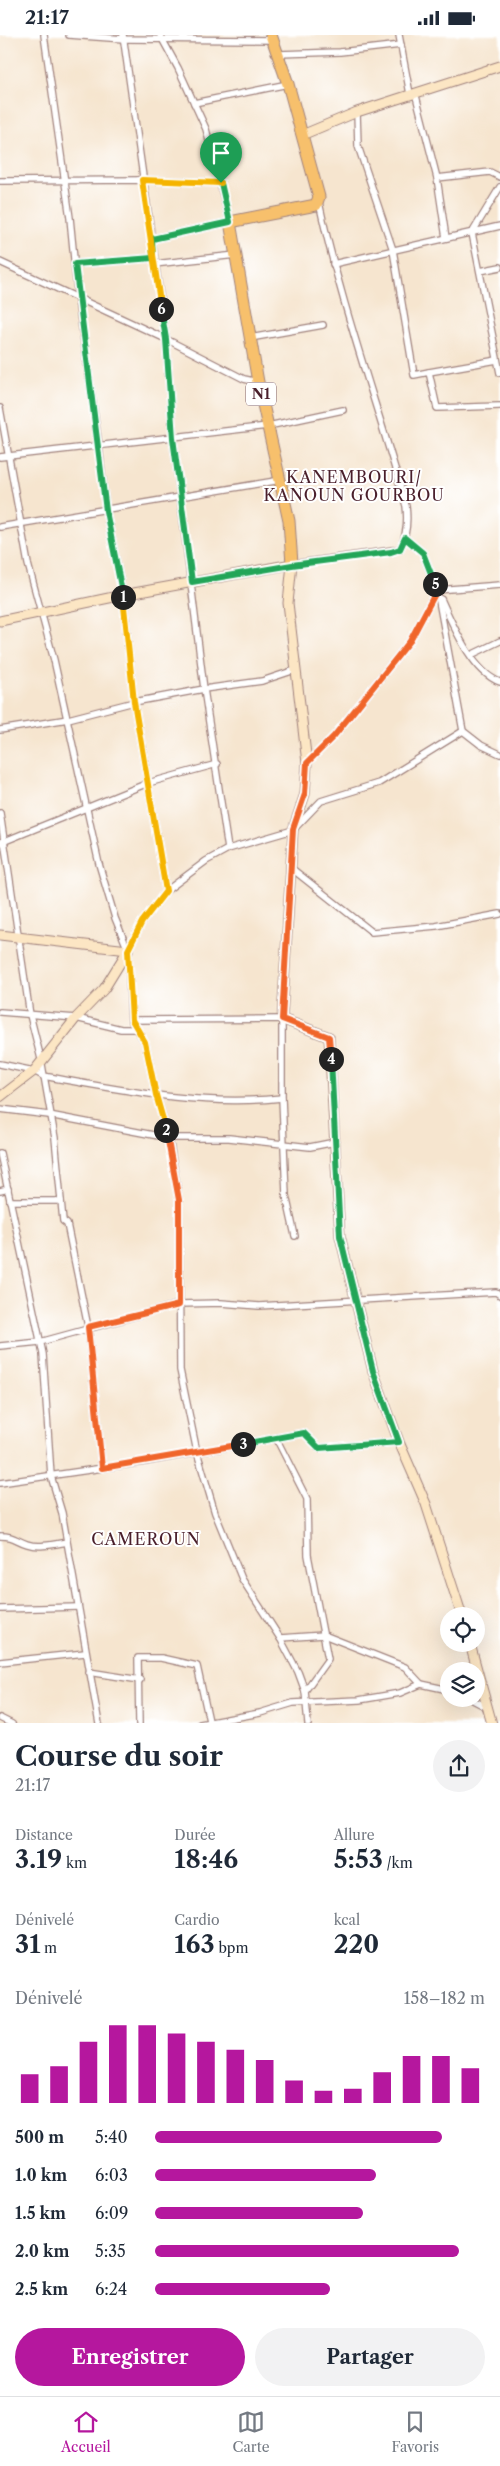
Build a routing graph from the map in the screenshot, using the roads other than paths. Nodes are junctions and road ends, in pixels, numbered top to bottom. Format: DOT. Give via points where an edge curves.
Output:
graph roads {
  1 [pos="44,35"];
  2 [pos="69,35"];
  3 [pos="399,35"];
  4 [pos="124,37"];
  5 [pos="160,37"];
  6 [pos="272,37"];
  7 [pos="401,45"];
  8 [pos="278,54"];
  9 [pos="500,66"];
  10 [pos="288,84"];
  11 [pos="413,93"];
  12 [pos="194,103"];
  13 [pos="357,112"];
  14 [pos="302,135"];
  15 [pos="500,177"];
  16 [pos="437,179"];
  17 [pos="142,180"];
  18 [pos="0,181"];
  19 [pos="64,181"];
  20 [pos="221,183"];
  21 [pos="500,187"];
  22 [pos="319,201"];
  23 [pos="230,222"];
  24 [pos="500,226"];
  25 [pos="472,233"];
  26 [pos="446,238"];
  27 [pos="152,239"];
  28 [pos="393,250"];
  29 [pos="236,255"];
  30 [pos="153,261"];
  31 [pos="0,262"];
  32 [pos="75,264"];
  33 [pos="333,264"];
  34 [pos="500,267"];
  35 [pos="480,271"];
  36 [pos="78,300"];
  37 [pos="323,325"];
  38 [pos="166,339"];
  39 [pos="250,339"];
  40 [pos="497,360"];
  41 [pos="430,372"];
  42 [pos="500,373"];
  43 [pos="258,382"];
  44 [pos="500,406"];
  45 [pos="0,408"];
  46 [pos="343,410"];
  47 [pos="268,426"];
  48 [pos="173,438"];
  49 [pos="99,446"];
  50 [pos="8,455"];
  51 [pos="0,457"];
  52 [pos="281,480"];
  53 [pos="180,498"];
  54 [pos="106,511"];
  55 [pos="21,524"];
  56 [pos="0,527"];
  57 [pos="405,538"];
  58 [pos="292,565"];
  59 [pos="192,582"];
  60 [pos="500,585"];
  61 [pos="437,590"];
  62 [pos="122,595"];
  63 [pos="40,611"];
  64 [pos="0,621"];
  65 [pos="500,641"];
  66 [pos="471,655"];
  67 [pos="295,671"];
  68 [pos="500,682"];
  69 [pos="204,689"];
  70 [pos="134,702"];
  71 [pos="68,719"];
  72 [pos="0,730"];
  73 [pos="463,731"];
  74 [pos="500,754"];
  75 [pos="307,763"];
  76 [pos="217,764"];
  77 [pos="148,783"];
  78 [pos="87,806"];
  79 [pos="0,813"];
  80 [pos="293,829"];
  81 [pos="2,842"];
  82 [pos="228,849"];
  83 [pos="291,867"];
  84 [pos="166,891"];
  85 [pos="500,914"];
  86 [pos="0,935"];
  87 [pos="19,937"];
  88 [pos="128,950"];
  89 [pos="0,1011"];
  90 [pos="30,1015"];
  91 [pos="76,1018"];
  92 [pos="282,1019"];
  93 [pos="132,1020"];
  94 [pos="136,1029"];
  95 [pos="41,1059"];
  96 [pos="0,1064"];
  97 [pos="34,1071"];
  98 [pos="43,1076"];
  99 [pos="156,1095"];
  100 [pos="0,1097"];
  101 [pos="282,1098"];
  102 [pos="0,1109"];
  103 [pos="49,1115"];
  104 [pos="169,1138"];
  105 [pos="335,1142"];
  106 [pos="285,1144"];
  107 [pos="0,1153"];
  108 [pos="8,1189"];
  109 [pos="0,1191"];
  110 [pos="10,1201"];
  111 [pos="61,1201"];
  112 [pos="296,1236"];
  113 [pos="500,1295"];
  114 [pos="357,1300"];
  115 [pos="179,1305"];
  116 [pos="88,1327"];
  117 [pos="40,1342"];
  118 [pos="0,1346"];
  119 [pos="276,1438"];
  120 [pos="399,1442"];
  121 [pos="197,1452"];
  122 [pos="102,1468"];
  123 [pos="51,1476"];
  124 [pos="0,1483"];
  125 [pos="0,1536"];
  126 [pos="67,1542"];
  127 [pos="78,1607"];
  128 [pos="459,1607"];
  129 [pos="0,1609"];
  130 [pos="324,1635"];
  131 [pos="280,1638"];
  132 [pos="472,1652"];
  133 [pos="86,1653"];
  134 [pos="0,1662"];
  135 [pos="89,1672"];
  136 [pos="140,1680"];
  137 [pos="420,1684"];
  138 [pos="440,1688"];
  139 [pos="306,1691"];
  140 [pos="306,1702"];
  141 [pos="485,1706"];
  142 [pos="488,1708"];
  143 [pos="0,1718"];
  144 [pos="209,1721"];
  145 [pos="12,1723"];
  146 [pos="99,1723"];
  147 [pos="139,1723"];
  148 [pos="200,1723"];
  149 [pos="308,1723"];
  150 [pos="492,1723"];
  1 -- 19 [label="street"];
  2 -- 4 [label="street"];
  3 -- 7 [label="street"];
  4 -- 5 [label="street"];
  4 -- 17 [label="street"];
  5 -- 6 [label="street"];
  5 -- 12 [label="street"];
  6 -- 8 [label="highway"];
  7 -- 8 [label="street" via="340,53"];
  7 -- 11 [label="street"];
  8 -- 10 [label="highway"];
  9 -- 11 [label="main road"];
  10 -- 12 [label="street"];
  10 -- 14 [label="highway"];
  11 -- 13 [label="main road"];
  11 -- 16 [label="street"];
  12 -- 20 [label="street" via="206,129"];
  13 -- 14 [label="main road"];
  13 -- 28 [label="street" via="358,147"];
  14 -- 22 [label="highway"];
  15 -- 16 [label="street" via="490,172"];
  16 -- 26 [label="street"];
  17 -- 19 [label="street"];
  17 -- 20 [label="street"];
  17 -- 27 [label="street"];
  18 -- 19 [label="street"];
  19 -- 32 [label="street"];
  20 -- 23 [label="street"];
  21 -- 25 [label="street"];
  22 -- 23 [label="highway" via="316,205"];
  22 -- 33 [label="street"];
  23 -- 27 [label="street"];
  23 -- 29 [label="highway, N1"];
  24 -- 25 [label="street"];
  25 -- 26 [label="street"];
  25 -- 35 [label="street"];
  26 -- 28 [label="street"];
  27 -- 30 [label="street"];
  28 -- 33 [label="street"];
  28 -- 41 [label="street" via="414,375"];
  29 -- 30 [label="street"];
  29 -- 39 [label="highway, N1"];
  30 -- 32 [label="street"];
  30 -- 38 [label="street"];
  31 -- 36 [label="street"];
  32 -- 36 [label="street"];
  33 -- 57 [label="street" via="406,506"];
  34 -- 35 [label="street"];
  35 -- 40 [label="street"];
  36 -- 38 [label="street"];
  36 -- 49 [label="street"];
  37 -- 39 [label="street"];
  38 -- 43 [label="street" via="244,379"];
  38 -- 48 [label="street"];
  39 -- 43 [label="highway, N1"];
  40 -- 41 [label="street"];
  40 -- 42 [label="street"];
  41 -- 44 [label="street" via="437,408"];
  43 -- 47 [label="highway, N1"];
  45 -- 50 [label="street"];
  46 -- 47 [label="street"];
  47 -- 48 [label="street"];
  47 -- 52 [label="highway, N1"];
  48 -- 49 [label="street"];
  48 -- 53 [label="street"];
  49 -- 50 [label="street"];
  49 -- 54 [label="street"];
  50 -- 51 [label="street"];
  50 -- 55 [label="street"];
  52 -- 53 [label="street"];
  52 -- 58 [label="highway, N1"];
  53 -- 54 [label="street"];
  53 -- 59 [label="street"];
  54 -- 55 [label="street"];
  54 -- 62 [label="street"];
  55 -- 56 [label="street"];
  55 -- 63 [label="street"];
  57 -- 58 [label="street" via="400,549 391,552"];
  57 -- 61 [label="street" via="423,553"];
  58 -- 59 [label="main road"];
  58 -- 67 [label="main road, N1" via="288,603"];
  59 -- 62 [label="main road"];
  59 -- 69 [label="street"];
  60 -- 61 [label="street"];
  61 -- 66 [label="street"];
  61 -- 73 [label="street"];
  61 -- 75 [label="street" via="410,641 334,736"];
  62 -- 63 [label="main road"];
  62 -- 70 [label="street"];
  63 -- 64 [label="main road"];
  63 -- 71 [label="street"];
  65 -- 66 [label="street"];
  66 -- 68 [label="street" via="479,668"];
  67 -- 69 [label="street" via="262,681"];
  67 -- 75 [label="main road, N1"];
  69 -- 70 [label="street"];
  69 -- 76 [label="street"];
  70 -- 71 [label="street"];
  70 -- 77 [label="street"];
  71 -- 72 [label="street"];
  71 -- 78 [label="street"];
  73 -- 74 [label="street"];
  73 -- 80 [label="street" via="379,783 321,801"];
  75 -- 80 [label="main road, N1" via="305,794"];
  76 -- 77 [label="street"];
  76 -- 82 [label="street"];
  77 -- 78 [label="street"];
  77 -- 84 [label="street"];
  78 -- 81 [label="street"];
  78 -- 88 [label="street" via="107,893"];
  79 -- 81 [label="street"];
  80 -- 82 [label="street"];
  80 -- 83 [label="main road, N1"];
  81 -- 87 [label="street"];
  82 -- 84 [label="street"];
  83 -- 85 [label="street" via="372,932 436,926"];
  83 -- 92 [label="main road, N1"];
  84 -- 88 [label="street" via="142,922"];
  86 -- 87 [label="main road"];
  87 -- 88 [label="main road"];
  87 -- 90 [label="street"];
  88 -- 91 [label="main road" via="104,989"];
  88 -- 93 [label="street"];
  89 -- 90 [label="street"];
  90 -- 91 [label="street"];
  90 -- 95 [label="street"];
  91 -- 94 [label="street" via="121,1029"];
  91 -- 95 [label="main road"];
  92 -- 93 [label="street"];
  92 -- 101 [label="street"];
  92 -- 105 [label="main road" via="329,1037"];
  93 -- 94 [label="street"];
  94 -- 99 [label="street" via="145,1042"];
  95 -- 97 [label="main road"];
  95 -- 98 [label="street"];
  96 -- 97 [label="street"];
  97 -- 98 [label="street"];
  97 -- 100 [label="main road"];
  98 -- 99 [label="street"];
  98 -- 103 [label="street"];
  99 -- 101 [label="street" via="189,1100"];
  99 -- 104 [label="street"];
  101 -- 106 [label="street"];
  102 -- 103 [label="street"];
  103 -- 104 [label="street"];
  103 -- 111 [label="street"];
  104 -- 106 [label="street" via="229,1138"];
  104 -- 115 [label="street" via="179,1200"];
  105 -- 106 [label="street" via="310,1147"];
  105 -- 114 [label="main road" via="340,1236"];
  106 -- 112 [label="street" via="286,1195"];
  107 -- 108 [label="street"];
  108 -- 109 [label="street"];
  108 -- 110 [label="street"];
  110 -- 111 [label="street"];
  110 -- 117 [label="street"];
  111 -- 116 [label="street"];
  113 -- 114 [label="street" via="496,1292"];
  114 -- 115 [label="street" via="259,1307 221,1303"];
  114 -- 120 [label="main road" via="373,1371"];
  115 -- 116 [label="street"];
  115 -- 121 [label="street" via="180,1370"];
  116 -- 117 [label="street"];
  116 -- 122 [label="street"];
  117 -- 118 [label="street"];
  117 -- 123 [label="street"];
  119 -- 120 [label="street" via="304,1433 319,1448"];
  119 -- 121 [label="street"];
  119 -- 130 [label="street" via="306,1499 308,1555"];
  120 -- 128 [label="main road" via="426,1504"];
  121 -- 122 [label="street"];
  121 -- 131 [label="street" via="215,1513 242,1579"];
  122 -- 123 [label="street"];
  123 -- 124 [label="street"];
  123 -- 126 [label="street"];
  125 -- 126 [label="street" via="11,1536 26,1544"];
  126 -- 127 [label="street"];
  127 -- 129 [label="street"];
  127 -- 133 [label="street"];
  130 -- 131 [label="street"];
  130 -- 137 [label="street" via="405,1667"];
  130 -- 139 [label="street" via="328,1659"];
  131 -- 139 [label="street"];
  132 -- 142 [label="main road"];
  133 -- 134 [label="street"];
  133 -- 135 [label="street"];
  135 -- 136 [label="street"];
  135 -- 146 [label="street"];
  136 -- 144 [label="street" via="138,1658 162,1658 197,1666"];
  136 -- 147 [label="street"];
  137 -- 138 [label="street"];
  137 -- 140 [label="street" via="400,1693 359,1700"];
  139 -- 140 [label="street"];
  140 -- 144 [label="street"];
  140 -- 149 [label="street"];
  141 -- 142 [label="street"];
  142 -- 150 [label="main road"];
  143 -- 145 [label="street"];
  144 -- 148 [label="street"];
}
